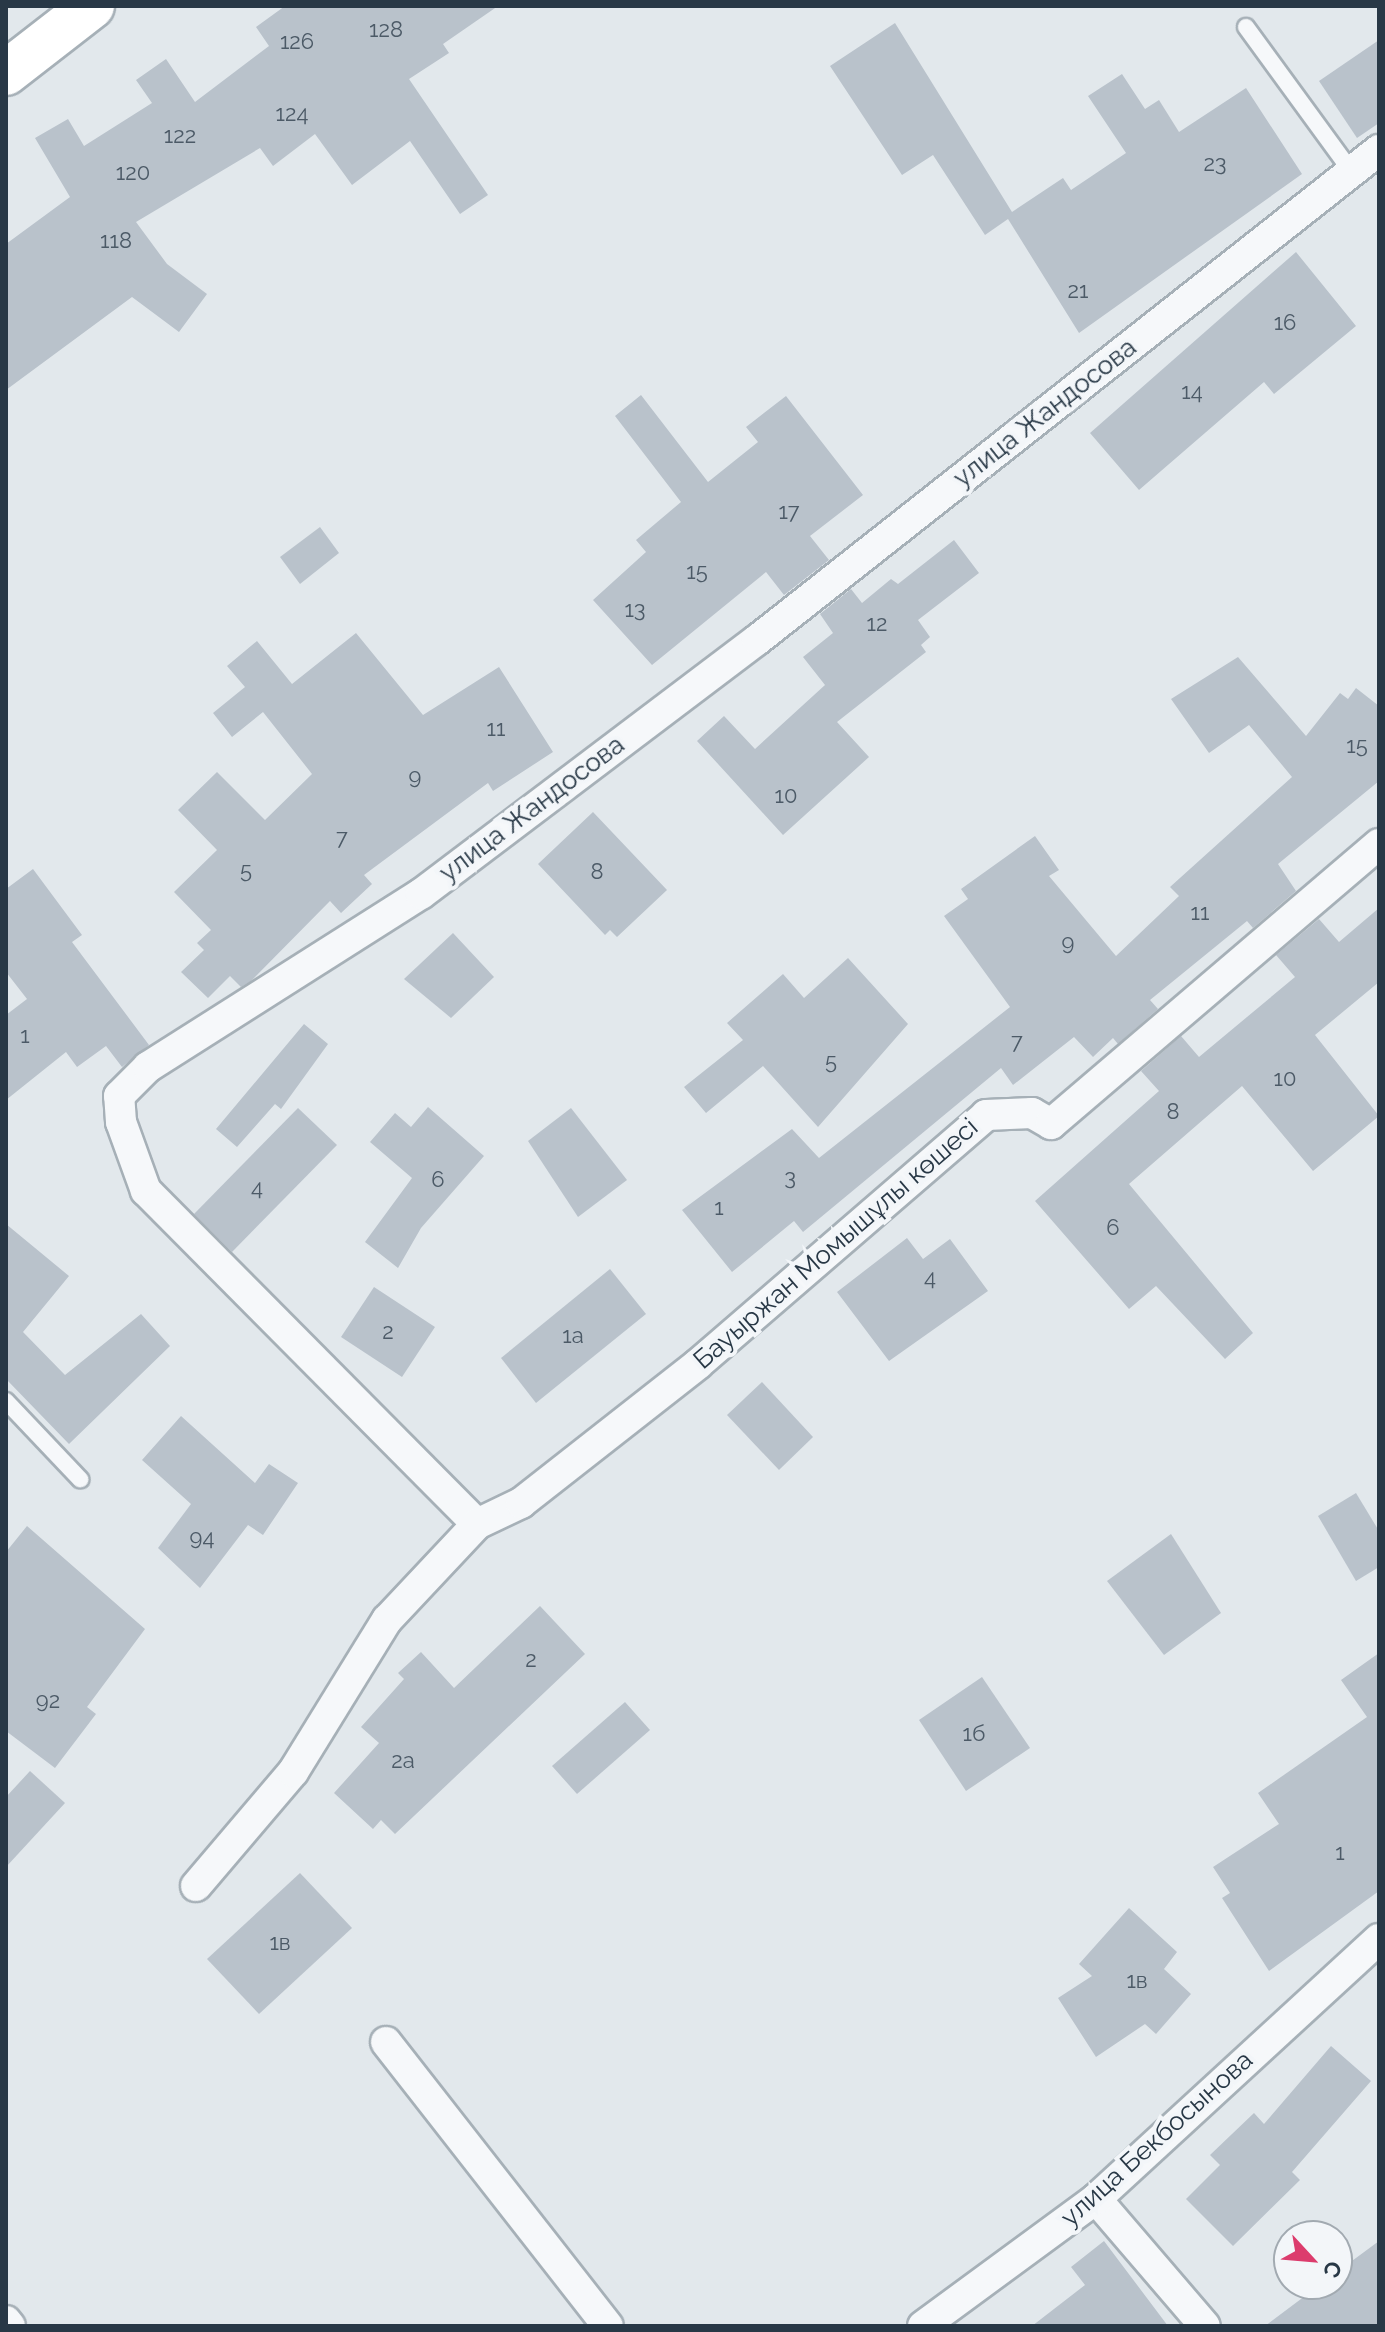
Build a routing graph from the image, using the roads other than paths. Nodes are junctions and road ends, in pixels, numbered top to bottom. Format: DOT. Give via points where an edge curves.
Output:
graph roads {
  1 [pos="92,6"];
  2 [pos="1246,27"];
  3 [pos="6,73"];
  4 [pos="1379,150"];
  5 [pos="1351,171"];
  6 [pos="1379,844"];
  7 [pos="6,1401"];
  8 [pos="80,1479"];
  9 [pos="477,1524"];
  10 [pos="196,1886"];
  11 [pos="1379,1939"];
  12 [pos="386,2042"];
  13 [pos="1096,2199"];
  14 [pos="6,2321"];
  15 [pos="10,2326"];
  16 [pos="608,2326"];
  17 [pos="923,2326"];
  18 [pos="1205,2326"];
  1 -- 3 [label="main road"];
  2 -- 5 [label="lane"];
  4 -- 5 [label="street, улица Жандосова"];
  5 -- 9 [label="street, улица Жандосова" via="757,640 421,894 148,1067 119,1096 121,1122 146,1191"];
  6 -- 9 [label="street, Бауыржан Момышұлы көшесі" via="1051,1124 1032,1113 986,1115 698,1364 521,1503"];
  7 -- 8 [label="lane"];
  9 -- 10 [label="street" via="387,1620 293,1772"];
  11 -- 13 [label="street, улица Бекбосынова"];
  12 -- 16 [label="street"];
  13 -- 17 [label="street, улица Бекбосынова"];
  13 -- 18 [label="street"];
  14 -- 15 [label="street"];
}
